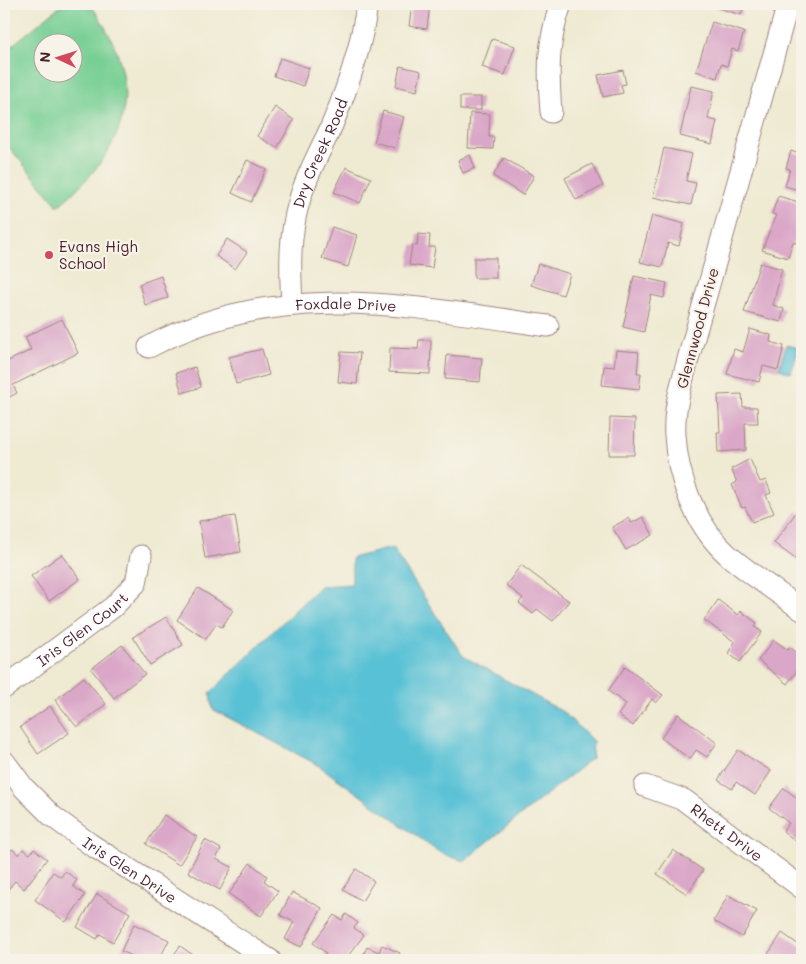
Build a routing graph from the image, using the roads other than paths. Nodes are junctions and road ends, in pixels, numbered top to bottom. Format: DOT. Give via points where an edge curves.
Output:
graph roads {
  1 [pos="367,4"];
  2 [pos="561,4"];
  3 [pos="788,4"];
  4 [pos="550,112"];
  5 [pos="292,304"];
  6 [pos="548,326"];
  7 [pos="149,347"];
  8 [pos="141,556"];
  9 [pos="802,610"];
  10 [pos="4,688"];
  11 [pos="4,761"];
  12 [pos="646,786"];
  13 [pos="802,888"];
  14 [pos="270,960"];
  1 -- 5 [label="street, Dry Creek Road" via="351,70 299,201 292,229"];
  2 -- 4 [label="street" via="550,44"];
  3 -- 9 [label="street, Glennwood Drive" via="679,393 675,434 680,470 692,504 710,534 728,555"];
  5 -- 6 [label="street, Foxdale Drive" via="381,304"];
  5 -- 7 [label="street, Foxdale Drive" via="216,318"];
  8 -- 10 [label="street, Iris Glen Court" via="136,582 113,607"];
  11 -- 14 [label="street, Iris Glen Drive" via="24,788 52,816"];
  12 -- 13 [label="street, Rhett Drive" via="684,800"];
}
